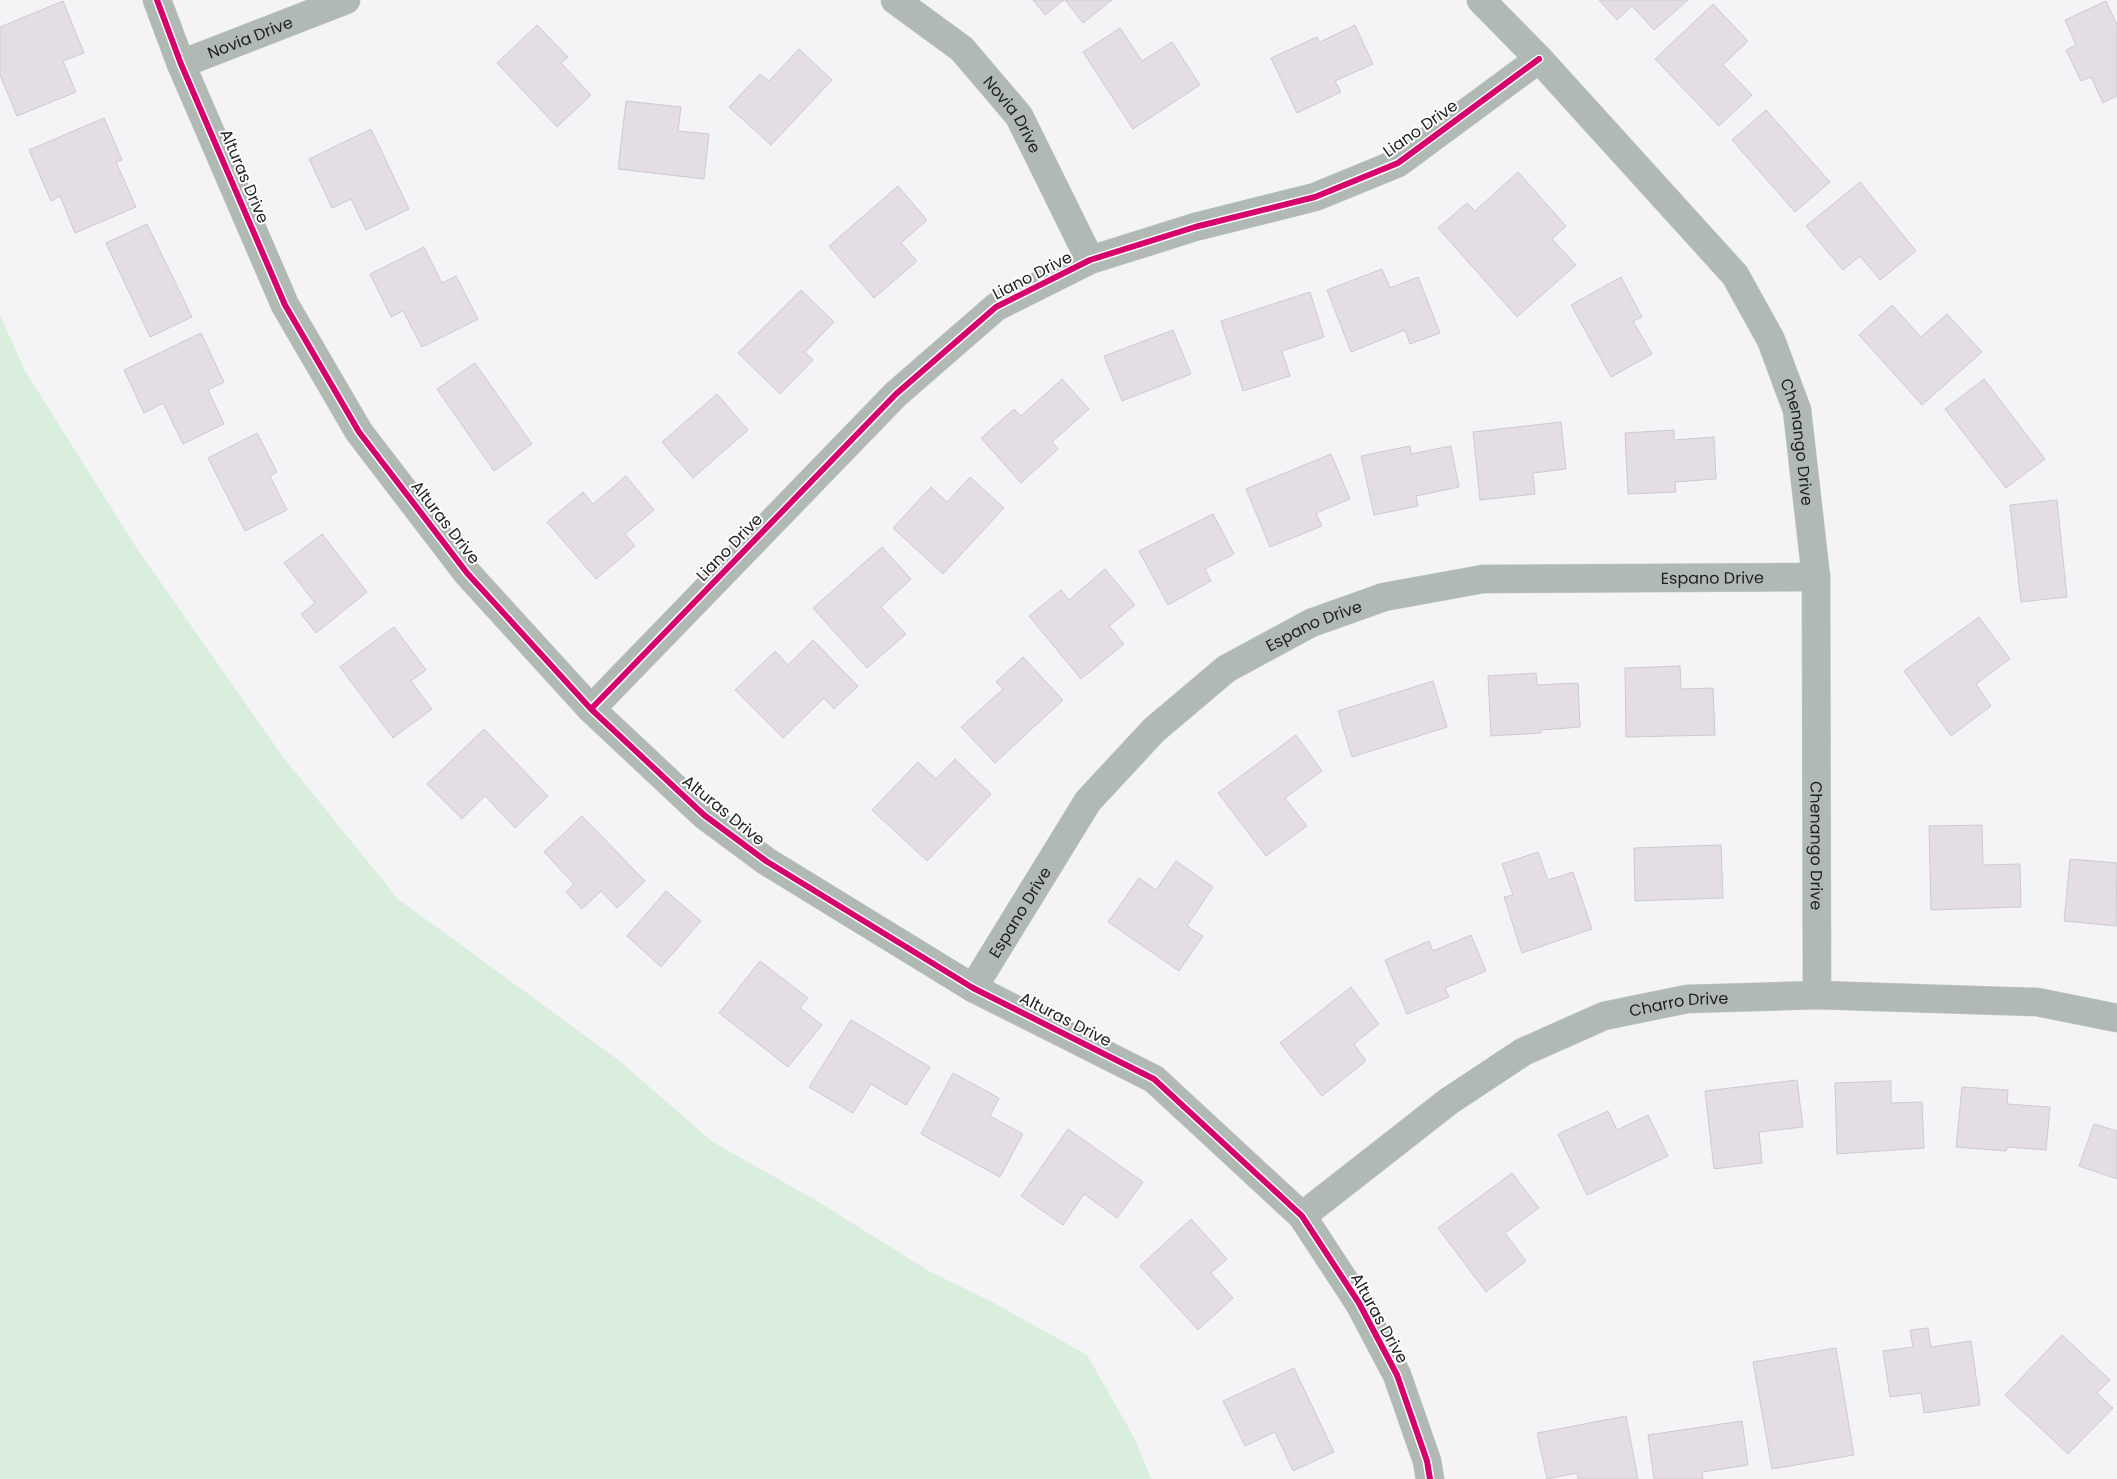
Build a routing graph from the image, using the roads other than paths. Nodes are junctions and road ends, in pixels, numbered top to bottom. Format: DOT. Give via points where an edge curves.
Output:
graph roads {
  1 [pos="157,0"];
  2 [pos="346,0"];
  3 [pos="895,0"];
  4 [pos="1481,0"];
  5 [pos="1539,59"];
  6 [pos="181,64"];
  7 [pos="1090,260"];
  8 [pos="1816,577"];
  9 [pos="591,709"];
  10 [pos="973,988"];
  11 [pos="1817,995"];
  12 [pos="2117,1018"];
  13 [pos="1302,1216"];
  14 [pos="1430,1479"];
  1 -- 6 [label="street, Alturas Drive"];
  2 -- 6 [label="street, Novia Drive"];
  3 -- 7 [label="street, Novia Drive" via="962,49 1019,116"];
  4 -- 5 [label="street, Chenango Drive"];
  5 -- 7 [label="street, Liano Drive" via="1398,163 1315,197 1195,226"];
  5 -- 8 [label="street, Chenango Drive" via="1734,275 1771,340 1797,410"];
  6 -- 9 [label="street, Alturas Drive" via="285,305 359,432 467,573"];
  7 -- 9 [label="street, Liano Drive" via="996,308 896,394"];
  8 -- 10 [label="street, Espano Drive" via="1482,580 1384,597 1311,623 1226,668 1154,730 1088,801"];
  8 -- 11 [label="street, Chenango Drive"];
  9 -- 10 [label="street, Alturas Drive" via="704,816 758,855"];
  10 -- 13 [label="street, Alturas Drive" via="1154,1078"];
  11 -- 12 [label="street, Charro Drive" via="2037,1002"];
  11 -- 13 [label="street, Charro Drive" via="1687,1000 1604,1016 1523,1052 1449,1101"];
  13 -- 14 [label="street, Alturas Drive" via="1359,1303 1397,1375 1427,1461"];
}
